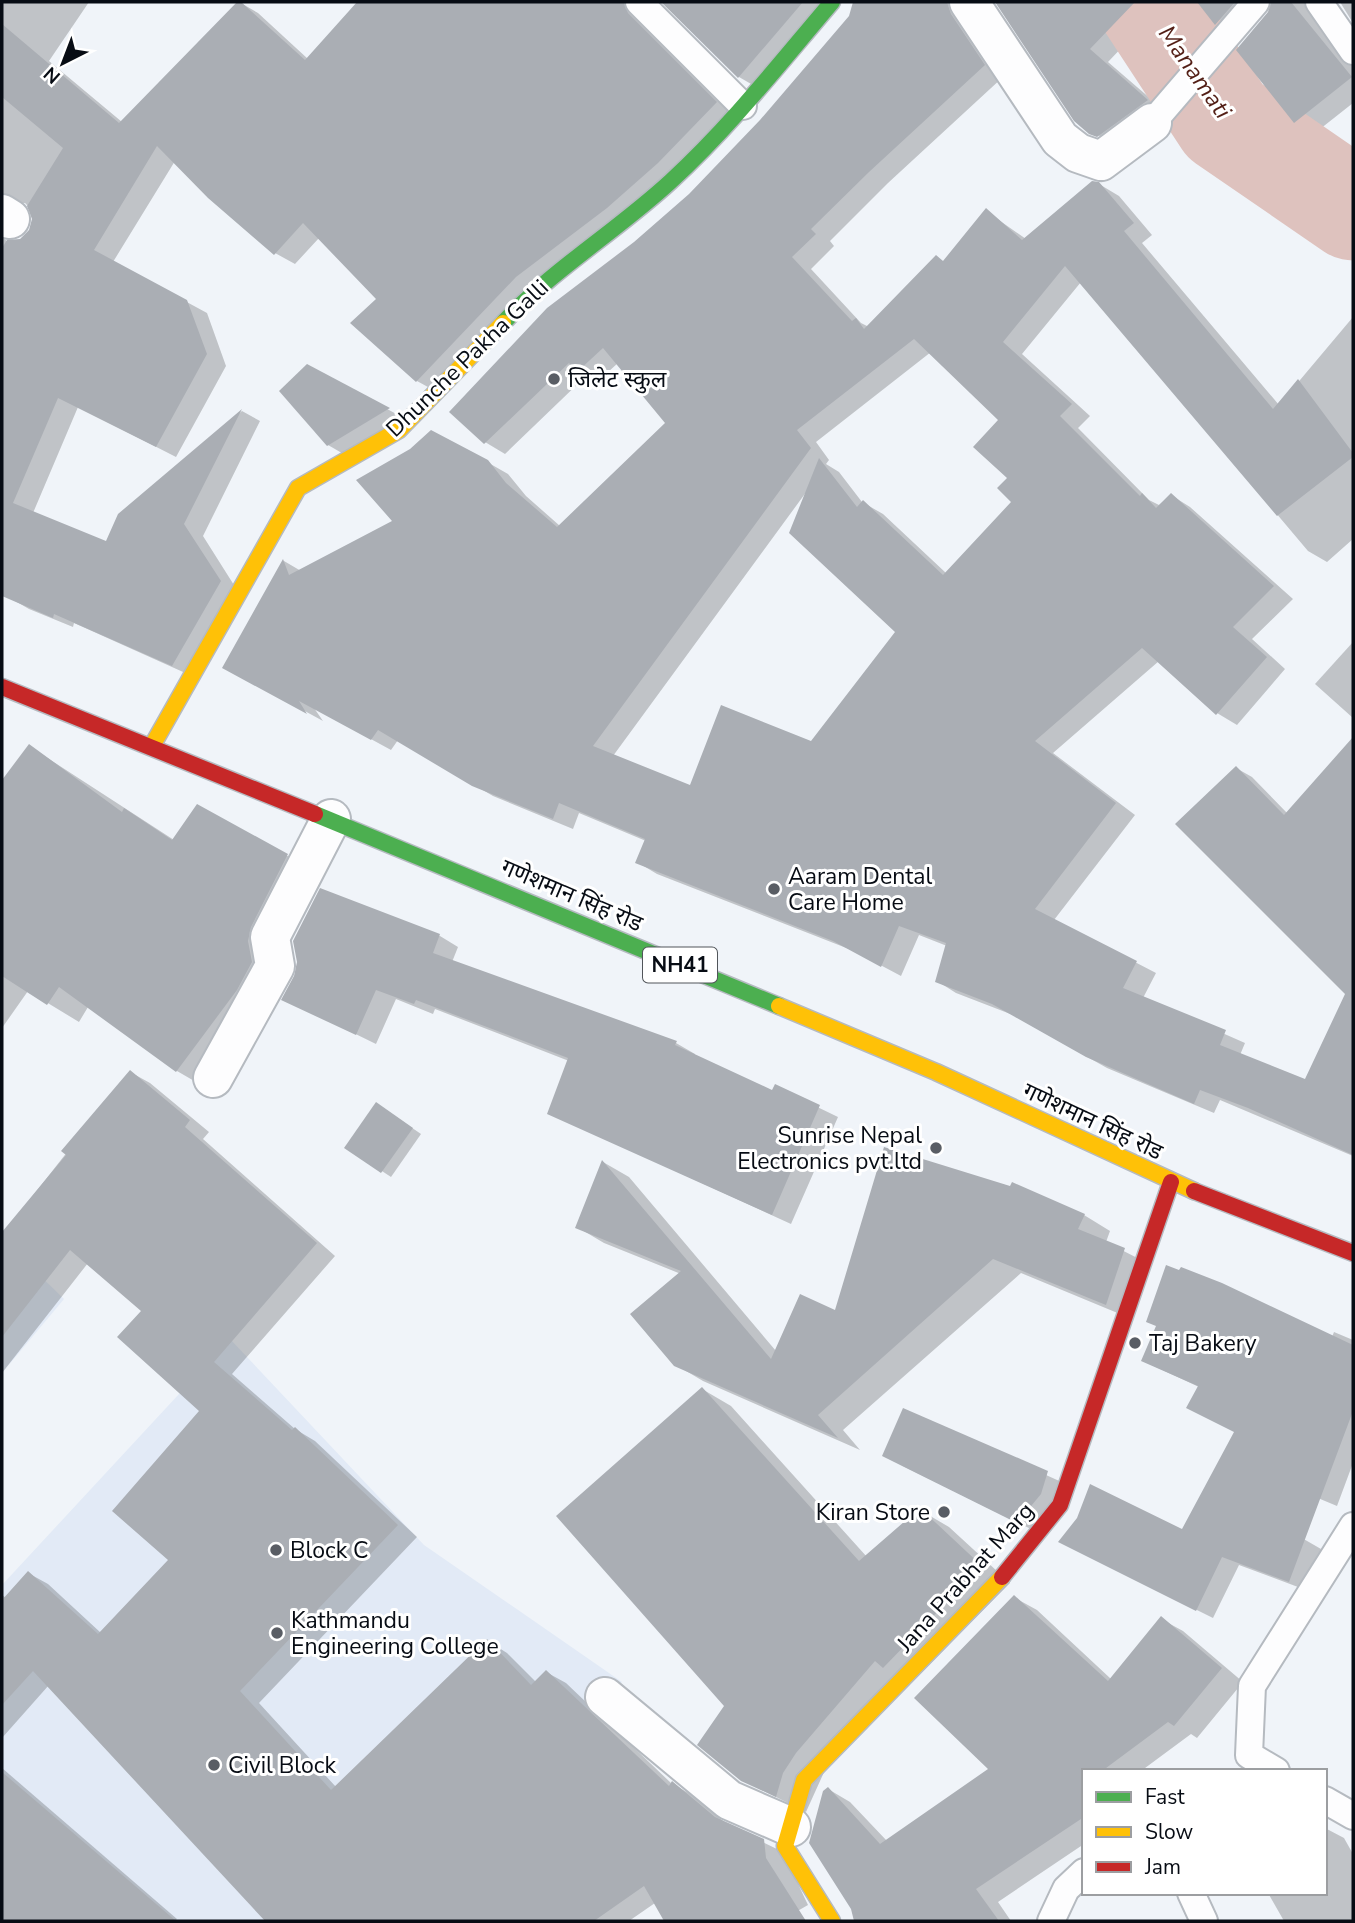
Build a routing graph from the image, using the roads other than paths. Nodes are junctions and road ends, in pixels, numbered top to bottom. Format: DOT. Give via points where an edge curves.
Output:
graph roads {
  1 [pos="639,2"];
  2 [pos="832,2"];
  3 [pos="969,2"];
  4 [pos="1256,2"];
  5 [pos="1320,2"];
  6 [pos="1353,51"];
  7 [pos="743,106"];
  8 [pos="1152,123"];
  9 [pos="2,687"];
  10 [pos="152,746"];
  11 [pos="331,819"];
  12 [pos="213,1078"];
  13 [pos="1171,1182"];
  14 [pos="1353,1252"];
  15 [pos="1353,1526"];
  16 [pos="605,1697"];
  17 [pos="1244,1763"];
  18 [pos="1268,1769"];
  19 [pos="1327,1801"];
  20 [pos="1353,1816"];
  21 [pos="791,1827"];
  22 [pos="1082,1874"];
  23 [pos="1192,1895"];
  24 [pos="832,1921"];
  25 [pos="1051,1921"];
  26 [pos="1204,1921"];
  1 -- 7 [label="lane"];
  2 -- 7 [label="main road, Dhunche Pakha Galli"];
  3 -- 8 [label="street" via="1060,139 1078,153 1101,161"];
  4 -- 8 [label="lane"];
  5 -- 6 [label="lane"];
  7 -- 10 [label="main road, Dhunche Pakha Galli" via="673,180 532,292 399,430 298,488"];
  9 -- 10 [label="main road, गणेशमान सिंह रोड / NH41"];
  10 -- 11 [label="main road, गणेशमान सिंह रोड / NH41"];
  11 -- 12 [label="street" via="270,937 275,966"];
  11 -- 13 [label="main road, गणेशमान सिंह रोड / NH41" via="936,1072"];
  13 -- 14 [label="main road, गणेशमान सिंह रोड / NH41"];
  13 -- 21 [label="main road, Jana Prabhat Marg" via="1059,1504 998,1581 804,1780"];
  15 -- 17 [label="lane" via="1252,1686"];
  16 -- 21 [label="street" via="729,1800"];
  17 -- 18 [label="lane"];
  19 -- 20 [label="lane"];
  21 -- 24 [label="main road, Jana Prabhat Marg" via="785,1846"];
  22 -- 25 [label="lane" via="1066,1889"];
  23 -- 26 [label="lane"];
}
